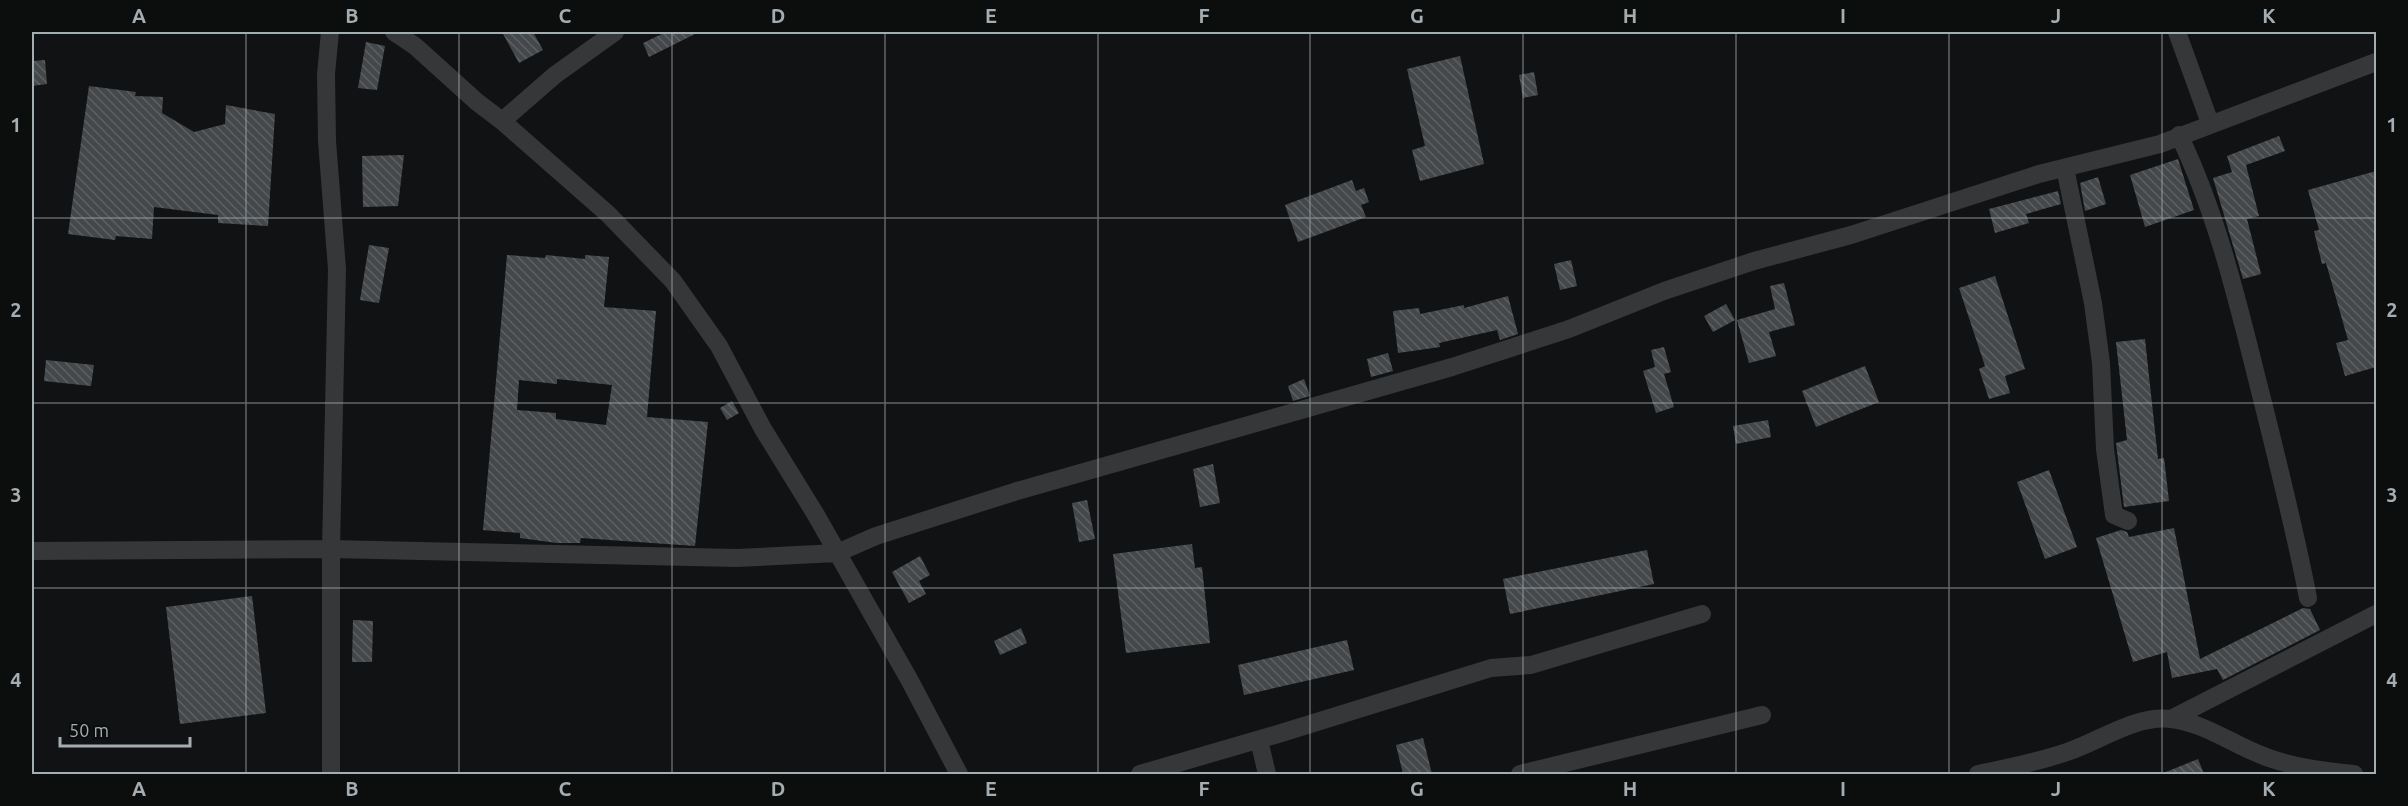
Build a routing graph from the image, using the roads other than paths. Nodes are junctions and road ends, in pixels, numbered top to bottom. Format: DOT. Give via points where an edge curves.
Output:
graph roads {
  1 [pos="330,32"];
  2 [pos="394,32"];
  3 [pos="615,32"];
  4 [pos="2177,32"];
  5 [pos="2376,62"];
  6 [pos="502,121"];
  7 [pos="2210,123"];
  8 [pos="2179,135"];
  9 [pos="2065,168"];
  10 [pos="2128,520"];
  11 [pos="332,549"];
  12 [pos="32,552"];
  13 [pos="837,553"];
  14 [pos="2308,598"];
  15 [pos="1702,614"];
  16 [pos="2376,614"];
  17 [pos="1762,715"];
  18 [pos="2171,719"];
  19 [pos="1259,740"];
  20 [pos="2279,768"];
  21 [pos="331,774"];
  22 [pos="959,774"];
  23 [pos="1140,774"];
  24 [pos="1267,774"];
  25 [pos="1520,774"];
  26 [pos="1978,774"];
  27 [pos="2354,774"];
  1 -- 11 [label="street" via="327,141 337,269"];
  2 -- 6 [label="street"];
  3 -- 6 [label="street" via="555,75"];
  4 -- 7 [label="street"];
  5 -- 7 [label="street"];
  6 -- 13 [label="street" via="608,214 673,281 719,346"];
  7 -- 8 [label="street"];
  8 -- 9 [label="street" via="2160,144"];
  8 -- 14 [label="street" via="2212,214 2240,314"];
  9 -- 10 [label="street" via="2093,303 2114,515"];
  9 -- 13 [label="street" via="1754,261 1452,367 1017,491 876,536"];
  11 -- 12 [label="street"];
  11 -- 13 [label="street" via="737,558"];
  11 -- 21 [label="street"];
  13 -- 22 [label="street"];
  15 -- 19 [label="street" via="1532,665 1491,668"];
  16 -- 18 [label="street"];
  17 -- 25 [label="street"];
  18 -- 20 [label="street" via="2207,730"];
  18 -- 26 [label="street" via="2133,725 2068,752"];
  19 -- 23 [label="street"];
  19 -- 24 [label="street"];
  20 -- 27 [label="street"];
}
